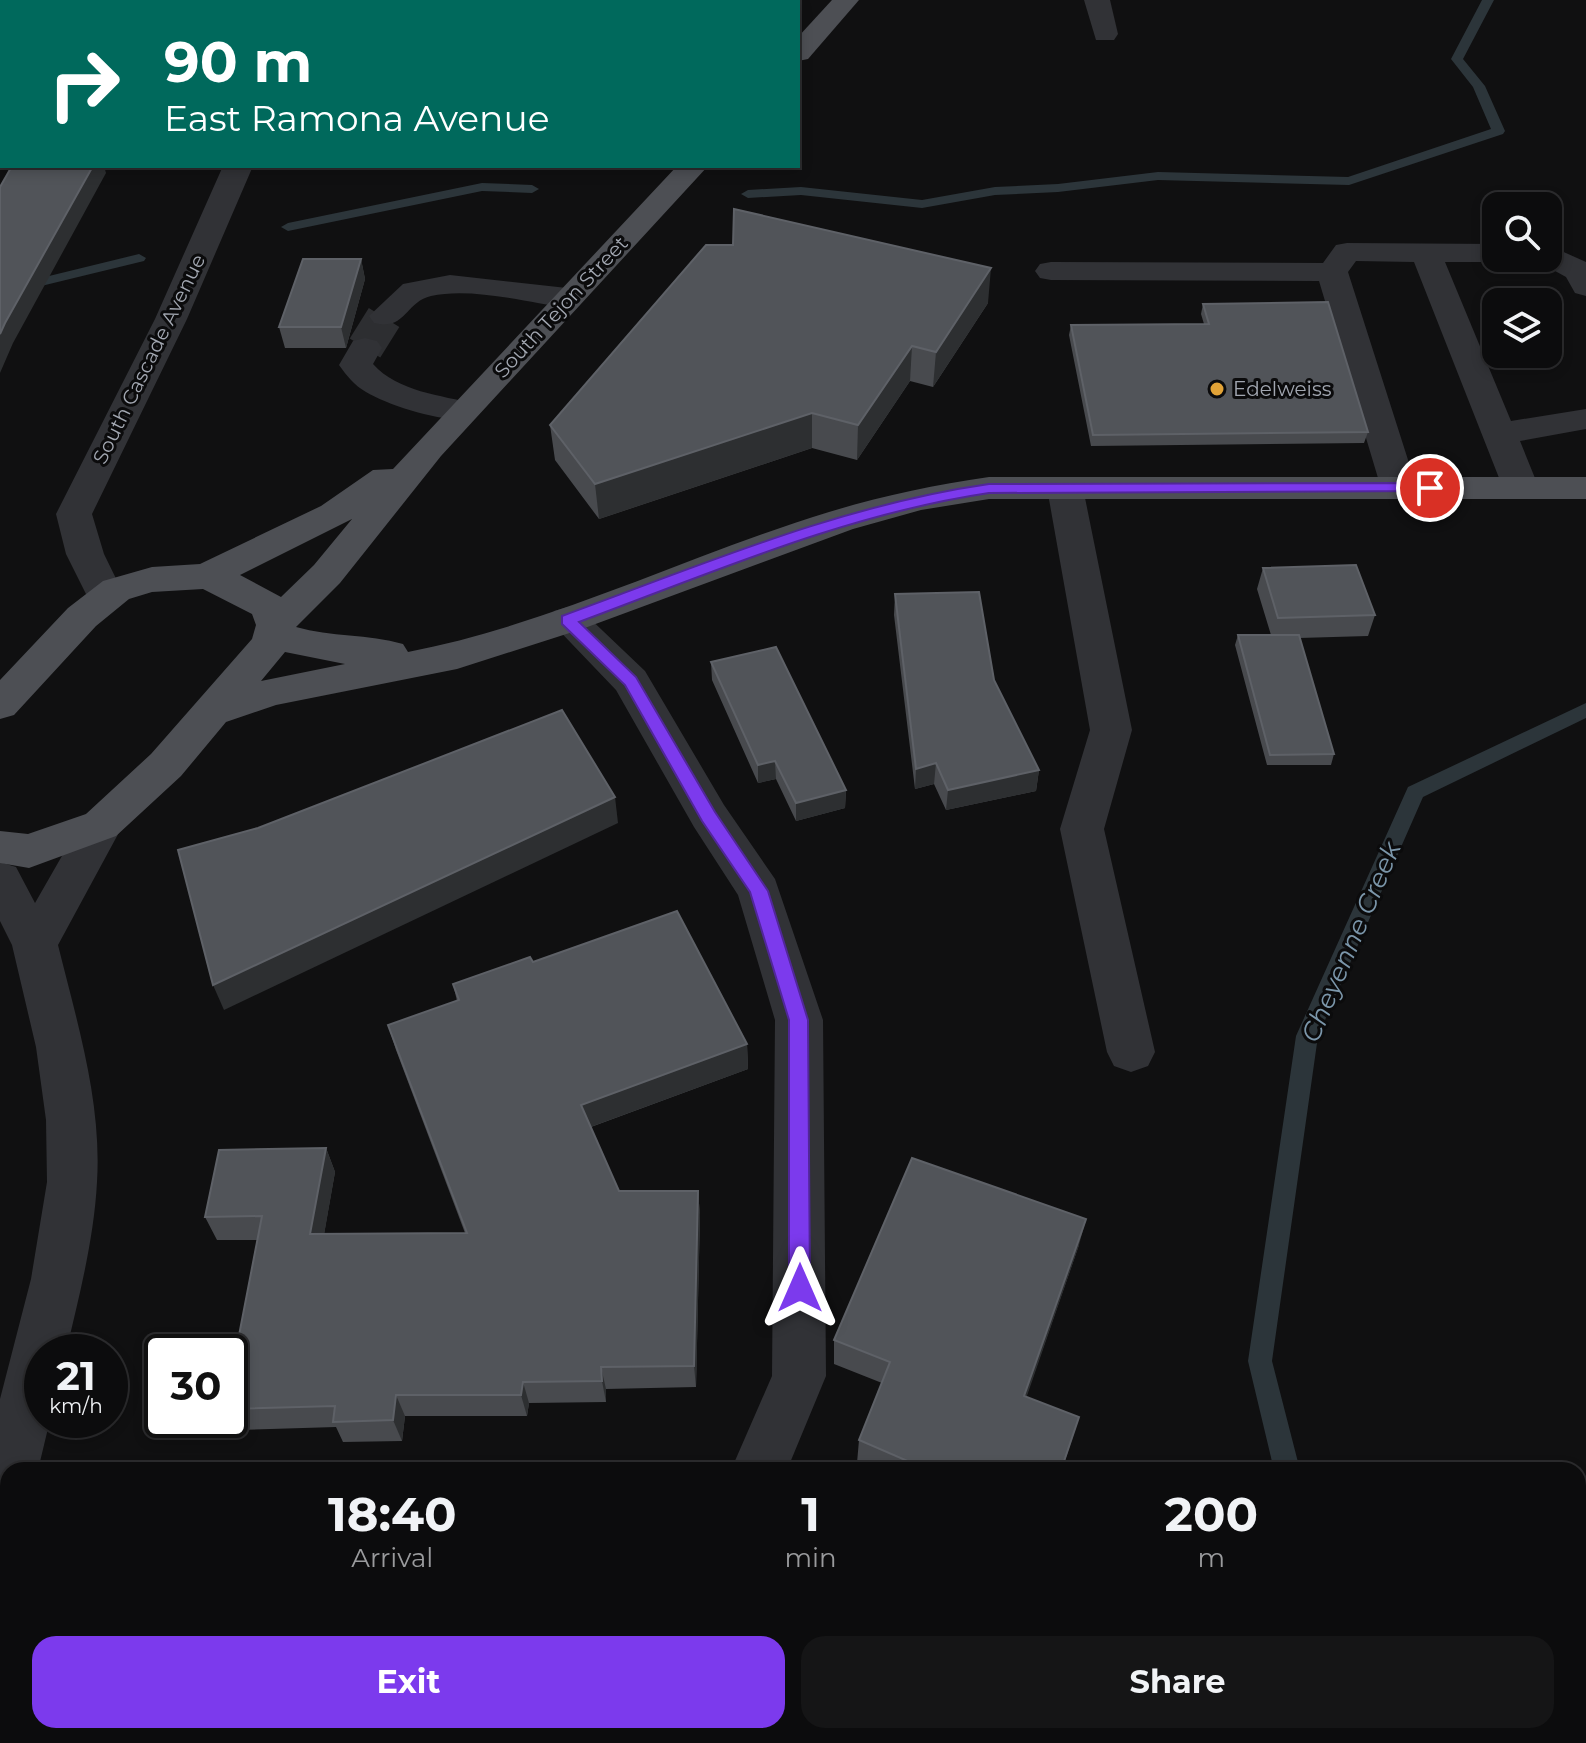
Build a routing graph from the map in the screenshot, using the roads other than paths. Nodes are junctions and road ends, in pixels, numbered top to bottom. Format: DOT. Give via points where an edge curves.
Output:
graph roads {
  1 [pos="846,0"];
  2 [pos="1097,0"];
  3 [pos="1105,34"];
  4 [pos="800,51"];
  5 [pos="237,168"];
  6 [pos="691,168"];
  7 [pos="1426,253"];
  8 [pos="1482,253"];
  9 [pos="1562,262"];
  10 [pos="1051,271"];
  11 [pos="1332,272"];
  12 [pos="1586,286"];
  13 [pos="567,298"];
  14 [pos="385,316"];
  15 [pos="365,348"];
  16 [pos="463,411"];
  17 [pos="1586,419"];
  18 [pos="1499,434"];
  19 [pos="429,448"];
  20 [pos="1065,488"];
  21 [pos="1399,488"];
  22 [pos="1521,488"];
  23 [pos="1586,488"];
  24 [pos="207,576"];
  25 [pos="106,597"];
  26 [pos="568,620"];
  27 [pos="274,630"];
  28 [pos="443,659"];
  29 [pos="0,705"];
  30 [pos="208,713"];
  31 [pos="101,825"];
  32 [pos="0,847"];
  33 [pos="0,879"];
  34 [pos="35,945"];
  35 [pos="1131,1052"];
  36 [pos="12,1462"];
  37 [pos="762,1462"];
  1 -- 4 [label="main road"];
  2 -- 3 [label="street"];
  5 -- 25 [label="street, South Cascade Avenue" via="171,319 74,514 85,554"];
  6 -- 13 [label="main road, South Tejon Street"];
  7 -- 8 [label="street"];
  7 -- 11 [label="street" via="1347,252"];
  7 -- 18 [label="street"];
  9 -- 12 [label="street" via="1579,271"];
  10 -- 11 [label="street"];
  11 -- 21 [label="street"];
  13 -- 14 [label="street" via="458,286 420,288"];
  13 -- 16 [label="main road, South Tejon Street"];
  15 -- 16 [label="street" via="356,365 363,378"];
  16 -- 19 [label="main road, South Tejon Street"];
  17 -- 18 [label="street"];
  18 -- 22 [label="street"];
  19 -- 24 [label="main road" via="334,514"];
  19 -- 27 [label="main road" via="327,574"];
  20 -- 21 [label="main road"];
  20 -- 26 [label="main road" via="989,488 919,499 840,521"];
  20 -- 35 [label="street" via="1111,730 1082,829"];
  21 -- 22 [label="main road"];
  22 -- 23 [label="main road"];
  24 -- 25 [label="main road" via="152,580"];
  24 -- 27 [label="main road" via="269,607"];
  25 -- 29 [label="main road"];
  26 -- 28 [label="main road"];
  26 -- 37 [label="street" via="631,681 759,891 799,1020 799,1376"];
  27 -- 28 [label="main road" via="327,649"];
  27 -- 30 [label="main road" via="271,643"];
  28 -- 30 [label="main road" via="272,692"];
  30 -- 31 [label="main road" via="166,765"];
  31 -- 32 [label="main road" via="29,851"];
  31 -- 34 [label="street"];
  33 -- 34 [label="street"];
  34 -- 36 [label="street" via="68,1098 72,1182 57,1279"];
}
